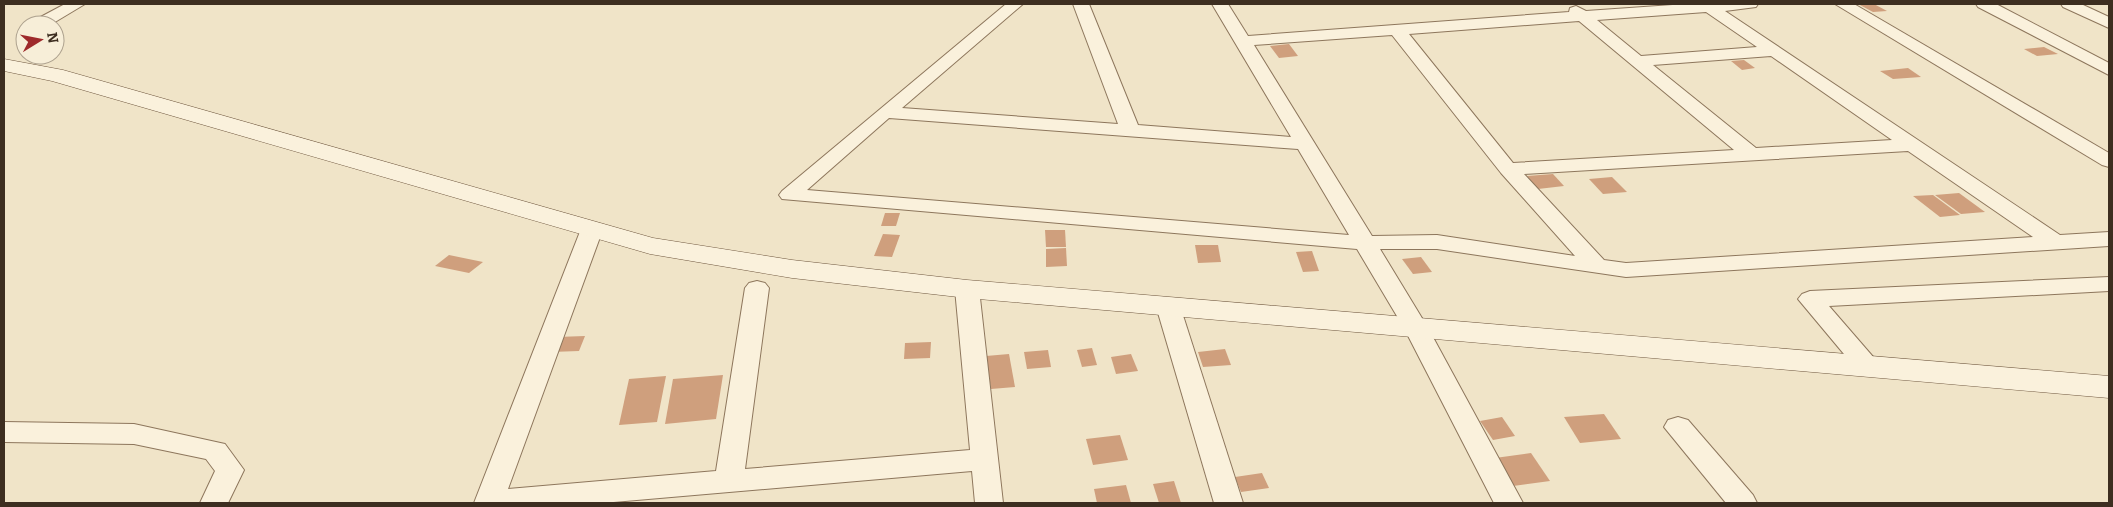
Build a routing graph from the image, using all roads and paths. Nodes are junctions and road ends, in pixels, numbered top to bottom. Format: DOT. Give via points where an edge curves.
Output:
graph roads {
  1 [pos="77,4"];
  2 [pos="1015,4"];
  3 [pos="1081,4"];
  4 [pos="1220,4"];
  5 [pos="1568,4"];
  6 [pos="1750,4"];
  7 [pos="1843,4"];
  8 [pos="1984,4"];
  9 [pos="2069,4"];
  10 [pos="1707,5"];
  11 [pos="56,15"];
  12 [pos="1582,16"];
  13 [pos="2109,23"];
  14 [pos="1397,30"];
  15 [pos="1244,41"];
  16 [pos="1774,51"];
  17 [pos="1639,61"];
  18 [pos="4,65"];
  19 [pos="2109,70"];
  20 [pos="885,112"];
  21 [pos="1130,130"];
  22 [pos="1306,144"];
  23 [pos="1912,145"];
  24 [pos="1750,153"];
  25 [pos="2109,161"];
  26 [pos="1508,169"];
  27 [pos="592,229"];
  28 [pos="2109,239"];
  29 [pos="2053,242"];
  30 [pos="1366,243"];
  31 [pos="1596,265"];
  32 [pos="2109,284"];
  33 [pos="757,288"];
  34 [pos="967,289"];
  35 [pos="1168,306"];
  36 [pos="1416,328"];
  37 [pos="1868,366"];
  38 [pos="2109,387"];
  39 [pos="1678,427"];
  40 [pos="4,432"];
  41 [pos="985,459"];
  42 [pos="729,481"];
  43 [pos="489,502"];
  44 [pos="214,503"];
  45 [pos="989,503"];
  46 [pos="1229,503"];
  47 [pos="1508,503"];
  48 [pos="1743,503"];
  1 -- 11 [label="street"];
  2 -- 20 [label="street"];
  3 -- 21 [label="street"];
  4 -- 15 [label="street"];
  5 -- 12 [label="street"];
  6 -- 10 [label="street"];
  7 -- 25 [label="street"];
  8 -- 19 [label="street"];
  9 -- 13 [label="street"];
  10 -- 12 [label="street"];
  10 -- 16 [label="street"];
  12 -- 14 [label="street"];
  12 -- 17 [label="street"];
  14 -- 15 [label="street"];
  14 -- 26 [label="street"];
  15 -- 22 [label="street"];
  16 -- 17 [label="street"];
  16 -- 23 [label="street"];
  17 -- 24 [label="street"];
  18 -- 27 [label="street" via="55,75"];
  20 -- 21 [label="street"];
  20 -- 30 [label="street" via="789,195"];
  21 -- 22 [label="street"];
  22 -- 30 [label="street"];
  23 -- 24 [label="street"];
  23 -- 29 [label="street"];
  24 -- 26 [label="street"];
  26 -- 31 [label="street"];
  27 -- 34 [label="street" via="650,246 773,266"];
  27 -- 43 [label="street"];
  28 -- 29 [label="street"];
  29 -- 31 [label="street" via="1626,270"];
  30 -- 31 [label="street" via="1437,242"];
  30 -- 36 [label="street"];
  32 -- 37 [label="street" via="1810,298"];
  33 -- 42 [label="street"];
  34 -- 35 [label="street"];
  34 -- 41 [label="street"];
  35 -- 36 [label="street"];
  35 -- 46 [label="street"];
  36 -- 37 [label="street"];
  36 -- 47 [label="street"];
  37 -- 38 [label="street"];
  39 -- 48 [label="street"];
  40 -- 44 [label="street" via="134,434 215,451 230,470"];
  41 -- 42 [label="street"];
  41 -- 45 [label="street"];
  42 -- 43 [label="street"];
}
